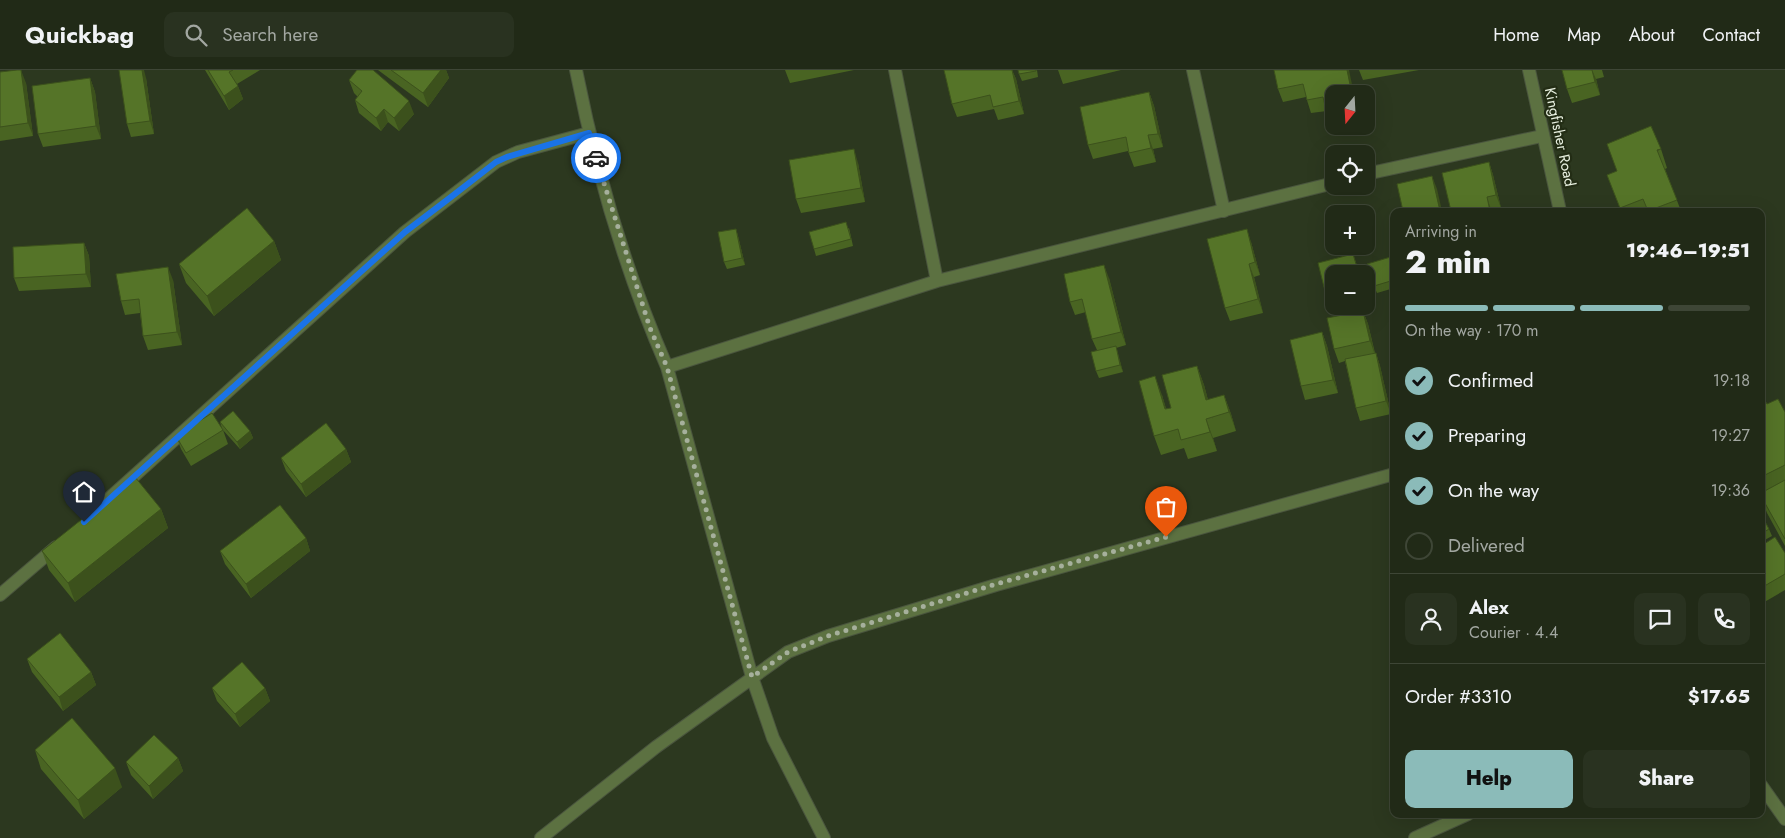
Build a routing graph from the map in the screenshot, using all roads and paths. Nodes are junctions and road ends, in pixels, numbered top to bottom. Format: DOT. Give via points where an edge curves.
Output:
graph roads {
  1 [pos="576,70"];
  2 [pos="895,70"];
  3 [pos="1193,70"];
  4 [pos="1529,70"];
  5 [pos="589,133"];
  6 [pos="1542,136"];
  7 [pos="1375,172"];
  8 [pos="1325,185"];
  9 [pos="1559,208"];
  10 [pos="1224,211"];
  11 [pos="937,281"];
  12 [pos="667,367"];
  13 [pos="1390,475"];
  14 [pos="94,512"];
  15 [pos="66,538"];
  16 [pos="0,595"];
  17 [pos="752,677"];
  18 [pos="1765,791"];
  19 [pos="1459,818"];
  20 [pos="1785,819"];
  21 [pos="540,838"];
  22 [pos="824,838"];
  23 [pos="1415,838"];
  1 -- 5 [label="street"];
  2 -- 11 [label="street"];
  3 -- 10 [label="street"];
  4 -- 6 [label="street, Kingfisher Road"];
  5 -- 12 [label="street" via="647,319"];
  5 -- 14 [label="street" via="518,152 488,168 405,232"];
  6 -- 7 [label="street"];
  6 -- 9 [label="street, Kingfisher Road"];
  8 -- 10 [label="street"];
  10 -- 11 [label="street"];
  11 -- 12 [label="street"];
  12 -- 17 [label="street"];
  13 -- 17 [label="street" via="996,584 828,636 788,652"];
  15 -- 16 [label="street"];
  17 -- 21 [label="street"];
  17 -- 22 [label="street" via="773,738"];
  18 -- 20 [label="street"];
  19 -- 23 [label="street"];
}
